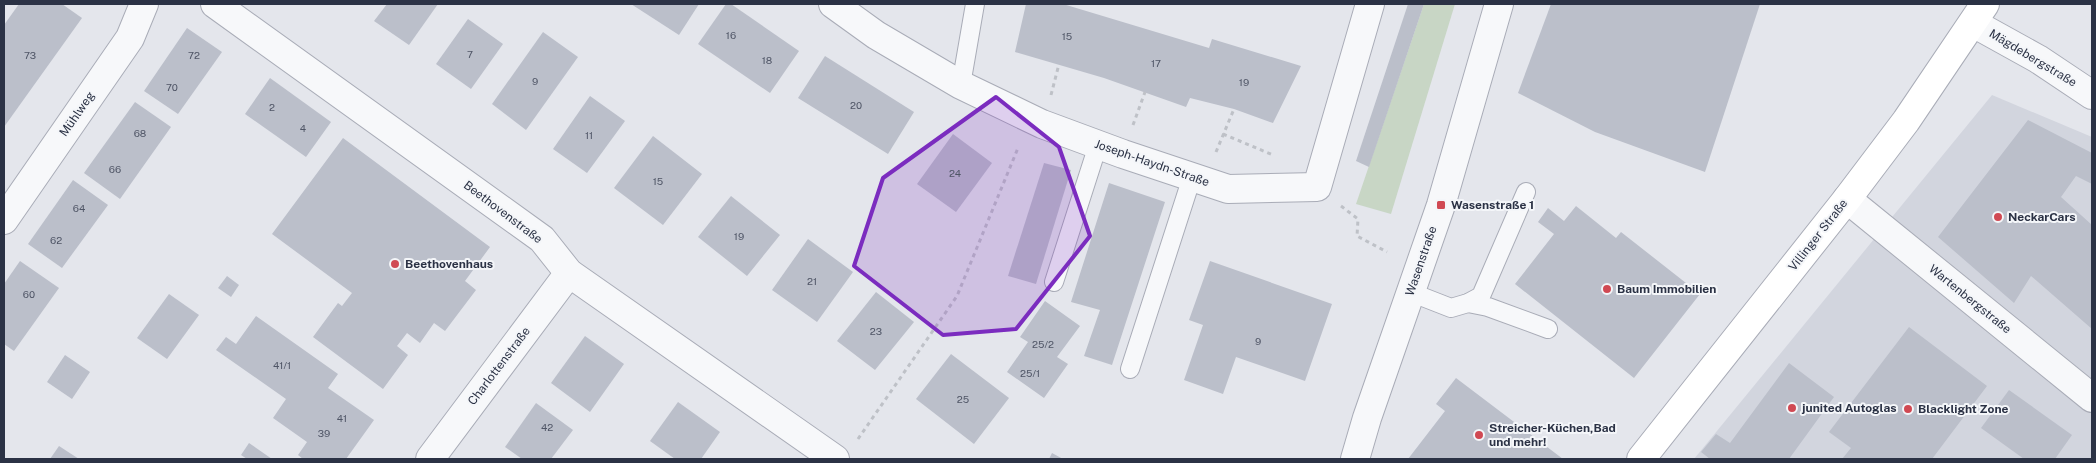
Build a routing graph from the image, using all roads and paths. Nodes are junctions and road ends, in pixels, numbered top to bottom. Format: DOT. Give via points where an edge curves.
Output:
graph roads {
  1 [pos="144,4"];
  2 [pos="215,4"];
  3 [pos="833,4"];
  4 [pos="975,4"];
  5 [pos="1370,4"];
  6 [pos="1499,4"];
  7 [pos="1979,13"];
  8 [pos="961,85"];
  9 [pos="2092,95"];
  10 [pos="1234,109"];
  11 [pos="1030,119"];
  12 [pos="1098,145"];
  13 [pos="1198,179"];
  14 [pos="1317,187"];
  15 [pos="1526,192"];
  16 [pos="1847,199"];
  17 [pos="4,220"];
  18 [pos="1387,252"];
  19 [pos="569,273"];
  20 [pos="1054,282"];
  21 [pos="1410,292"];
  22 [pos="1468,304"];
  23 [pos="1548,329"];
  24 [pos="1130,369"];
  25 [pos="2092,398"];
  26 [pos="844,452"];
  27 [pos="430,459"];
  28 [pos="1355,459"];
  29 [pos="1641,459"];
  1 -- 17 [label="street, Mühlweg" via="130,38"];
  2 -- 19 [label="street, Beethovenstraße" via="542,239"];
  3 -- 8 [label="street, Joseph-Haydn-Straße" via="876,35"];
  4 -- 8 [label="lane"];
  5 -- 14 [label="street"];
  6 -- 21 [label="street, Wasenstraße" via="1440,206"];
  7 -- 9 [label="street, Mägdebergstraße" via="2038,59"];
  7 -- 16 [label="main road, Villinger Straße" via="1906,121"];
  8 -- 11 [label="street, Joseph-Haydn-Straße"];
  10 -- 13 [label="path"];
  11 -- 12 [label="street, Joseph-Haydn-Straße"];
  11 -- 26 [label="path" via="957,296"];
  12 -- 13 [label="street, Joseph-Haydn-Straße"];
  12 -- 20 [label="lane"];
  13 -- 14 [label="street, Joseph-Haydn-Straße" via="1228,188"];
  13 -- 24 [label="lane"];
  14 -- 18 [label="path" via="1358,219 1356,236"];
  15 -- 22 [label="lane" via="1481,296"];
  16 -- 25 [label="street, Wartenbergstraße"];
  16 -- 29 [label="main road, Villinger Straße"];
  19 -- 26 [label="street, Beethovenstraße"];
  19 -- 27 [label="street, Charlottenstraße"];
  21 -- 22 [label="lane" via="1451,308"];
  21 -- 28 [label="street, Wasenstraße"];
  22 -- 23 [label="lane" via="1488,306"];
}
